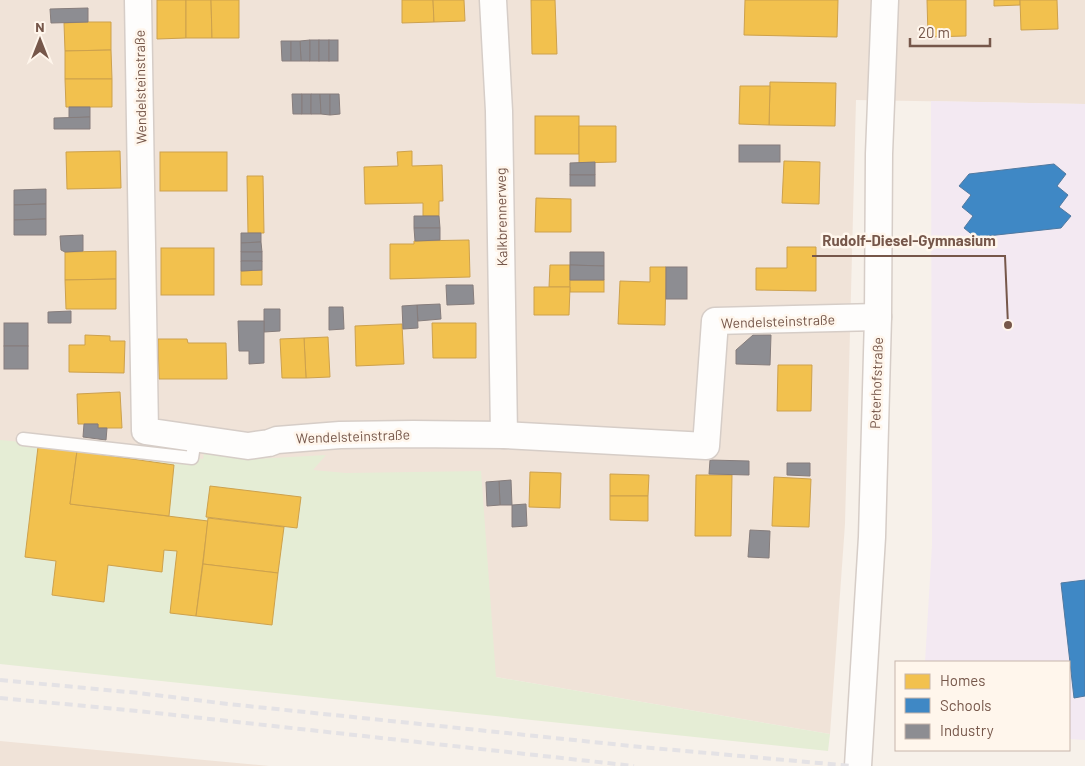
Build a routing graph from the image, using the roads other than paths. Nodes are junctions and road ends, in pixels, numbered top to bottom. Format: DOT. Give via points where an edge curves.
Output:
graph roads {
  1 [pos="138,0"];
  2 [pos="493,0"];
  3 [pos="885,0"];
  4 [pos="878,318"];
  5 [pos="504,435"];
  6 [pos="23,438"];
  7 [pos="195,438"];
  8 [pos="858,766"];
  1 -- 7 [label="street, Wendelsteinstraße" via="145,431"];
  2 -- 5 [label="street, Kalkbrennerweg" via="499,121"];
  3 -- 4 [label="street, Peterhofstraße" via="879,154"];
  4 -- 5 [label="street, Wendelsteinstraße" via="714,322 706,446"];
  4 -- 8 [label="street, Peterhofstraße" via="872,537"];
  5 -- 7 [label="street, Wendelsteinstraße" via="340,435 277,440 248,446"];
  6 -- 7 [label="lane" via="192,458"];
}
